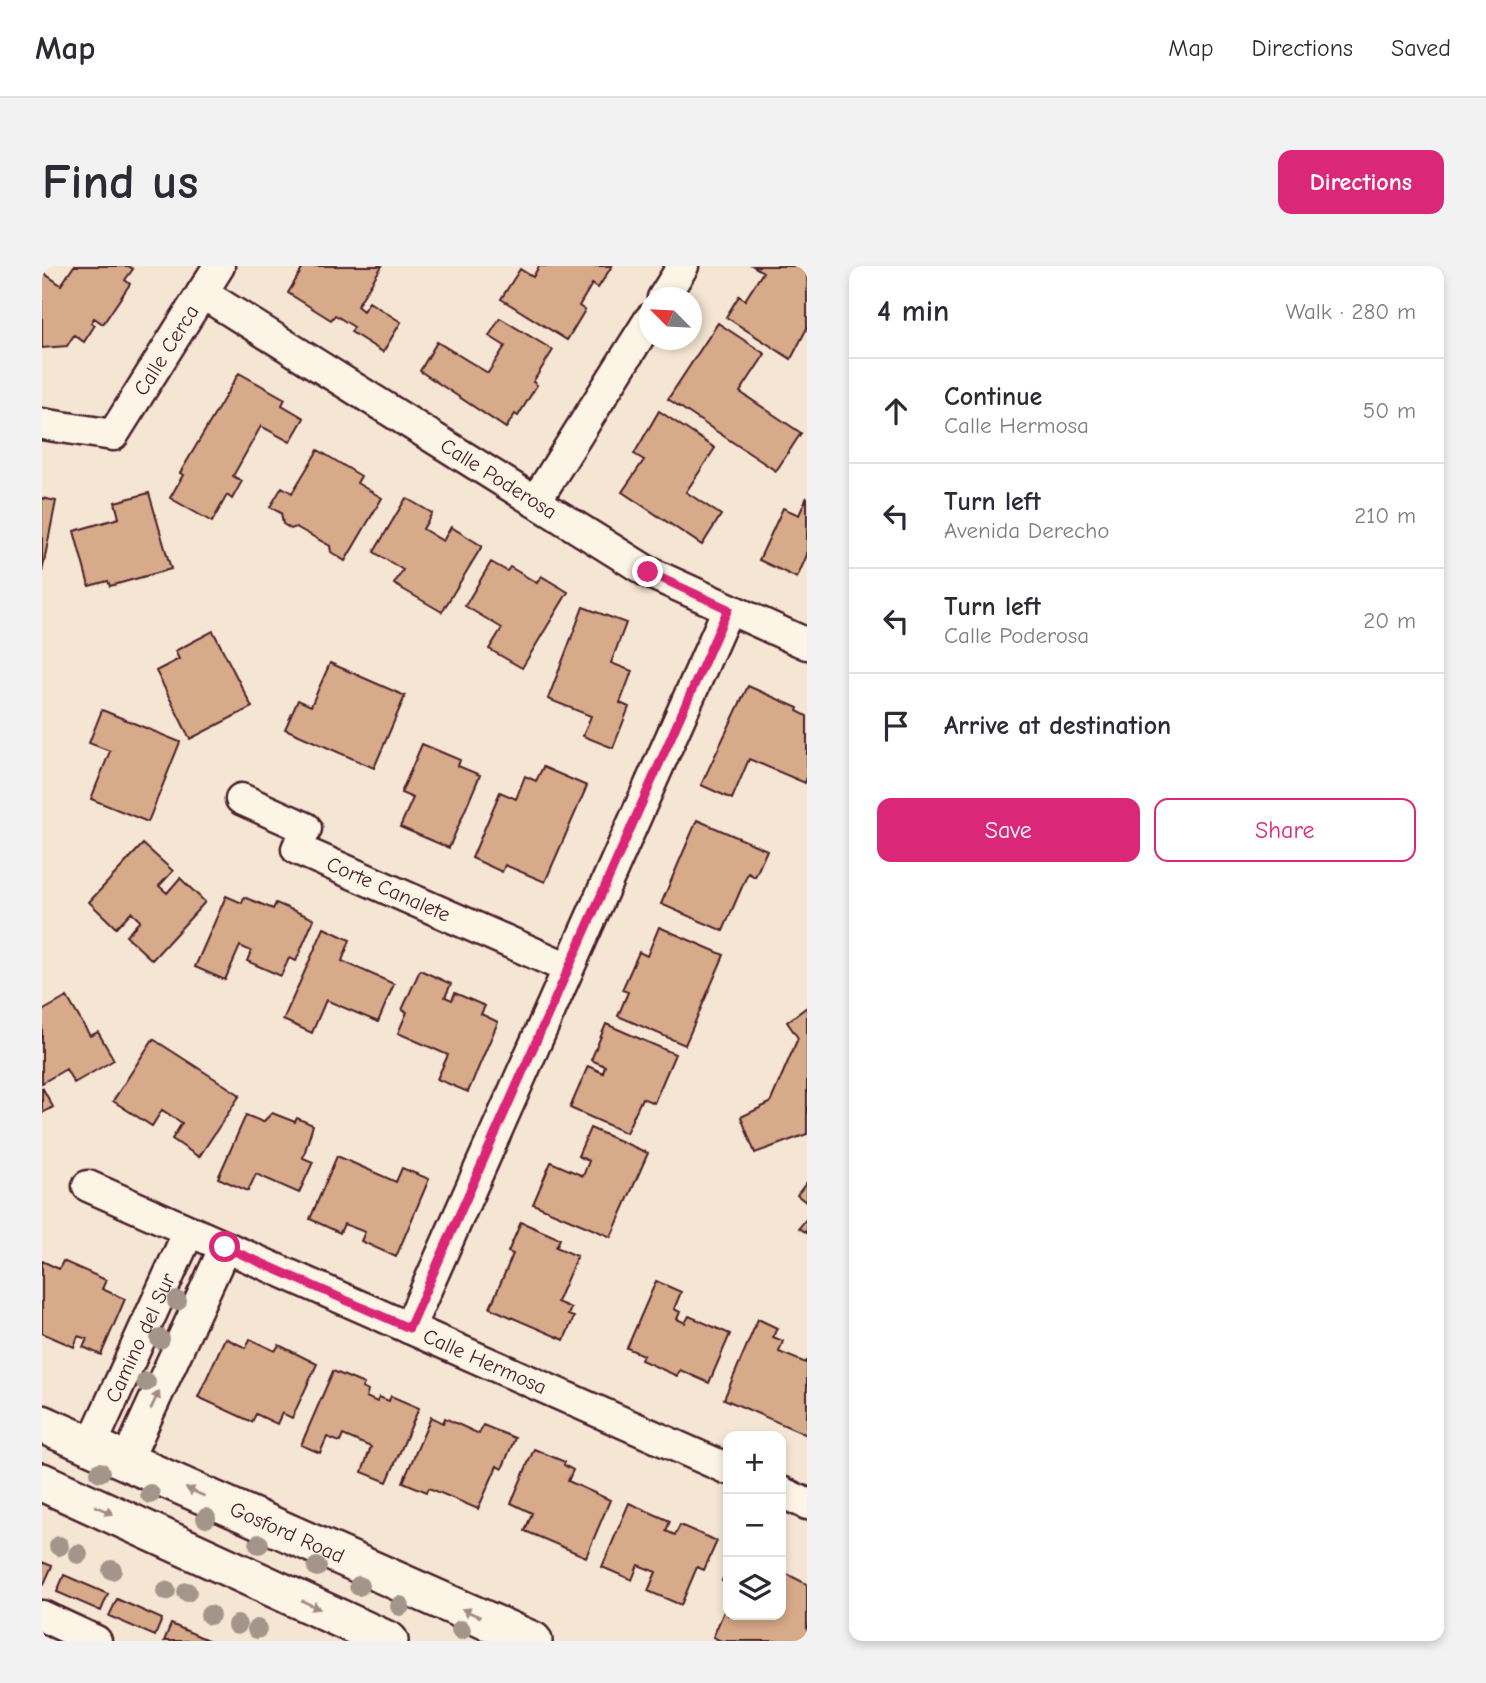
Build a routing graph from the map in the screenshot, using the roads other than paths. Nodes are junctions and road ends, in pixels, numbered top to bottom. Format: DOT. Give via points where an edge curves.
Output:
graph roads {
  1 [pos="219,266"];
  2 [pos="683,266"];
  3 [pos="670,287"];
  4 [pos="202,293"];
  5 [pos="639,335"];
  6 [pos="42,424"];
  7 [pos="535,502"];
  8 [pos="728,609"];
  9 [pos="807,644"];
  10 [pos="241,799"];
  11 [pos="568,968"];
  12 [pos="89,1186"];
  13 [pos="190,1231"];
  14 [pos="225,1247"];
  15 [pos="409,1328"];
  16 [pos="42,1424"];
  17 [pos="91,1446"];
  18 [pos="126,1462"];
  19 [pos="723,1467"];
  20 [pos="42,1482"];
  21 [pos="785,1494"];
  22 [pos="807,1504"];
  23 [pos="42,1616"];
  24 [pos="96,1641"];
  25 [pos="389,1641"];
  26 [pos="533,1641"];
  1 -- 4 [label="street, Calle Cerca"];
  2 -- 3 [label="street"];
  4 -- 6 [label="street, Calle Cerca" via="113,435"];
  4 -- 7 [label="street, Calle Poderosa"];
  5 -- 7 [label="street"];
  7 -- 8 [label="street, Calle Poderosa" via="648,572"];
  8 -- 9 [label="street, Calle Poderosa"];
  8 -- 11 [label="street"];
  10 -- 11 [label="street, Corte Canalete" via="306,828 297,849"];
  11 -- 15 [label="street"];
  12 -- 13 [label="street, Calle Hermosa"];
  13 -- 14 [label="street, Calle Hermosa"];
  13 -- 17 [label="street, Camino del Sur"];
  14 -- 15 [label="street, Calle Hermosa"];
  18 -- 14 [label="street, Camino del Sur, one-way"];
  15 -- 19 [label="street, Calle Hermosa"];
  16 -- 17 [label="main road, Gosford Road"];
  17 -- 18 [label="main road, Gosford Road"];
  26 -- 18 [label="main road, Gosford Road, one-way"];
  20 -- 25 [label="main road, one-way"];
  21 -- 22 [label="street"];
  23 -- 24 [label="street"];
}
